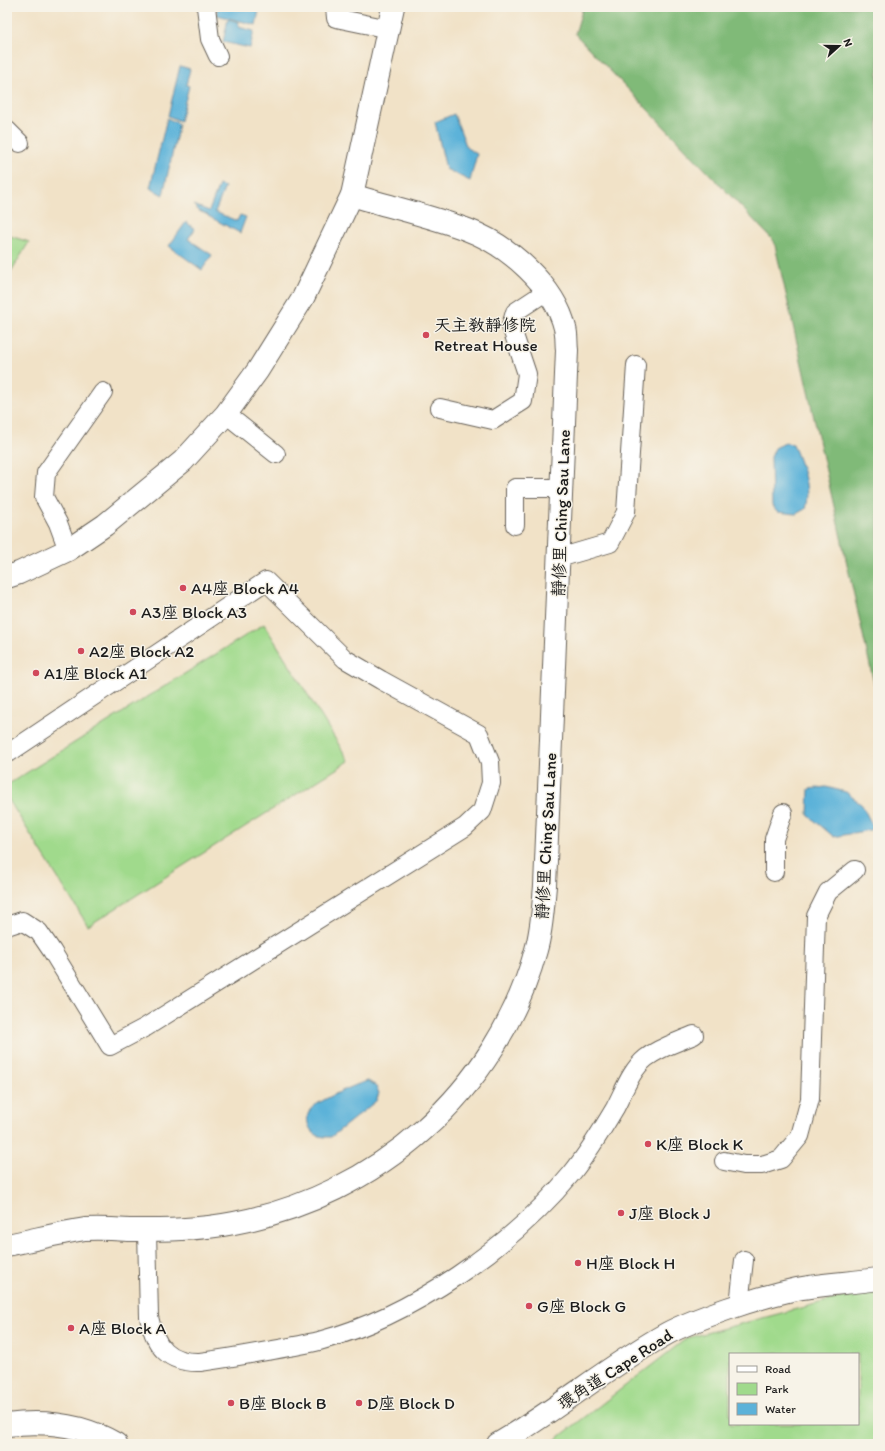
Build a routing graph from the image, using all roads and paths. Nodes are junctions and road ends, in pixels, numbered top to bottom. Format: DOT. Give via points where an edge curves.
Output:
graph roads {
  1 [pos="206,7"];
  2 [pos="335,7"];
  3 [pos="393,7"];
  4 [pos="389,29"];
  5 [pos="218,56"];
  6 [pos="7,130"];
  7 [pos="20,143"];
  8 [pos="352,195"];
  9 [pos="547,291"];
  10 [pos="636,365"];
  11 [pos="103,392"];
  12 [pos="440,408"];
  13 [pos="226,414"];
  14 [pos="276,454"];
  15 [pos="562,488"];
  16 [pos="515,525"];
  17 [pos="68,550"];
  18 [pos="559,558"];
  19 [pos="7,577"];
  20 [pos="10,752"];
  21 [pos="783,813"];
  22 [pos="854,870"];
  23 [pos="774,872"];
  24 [pos="7,926"];
  25 [pos="694,1035"];
  26 [pos="724,1161"];
  27 [pos="147,1230"];
  28 [pos="7,1245"];
  29 [pos="744,1260"];
  30 [pos="878,1279"];
  31 [pos="739,1305"];
  32 [pos="7,1425"];
  33 [pos="116,1444"];
  34 [pos="498,1444"];
  1 -- 5 [label="lane" via="210,38"];
  2 -- 4 [label="lane" via="336,18"];
  3 -- 4 [label="street"];
  4 -- 8 [label="street"];
  6 -- 7 [label="lane"];
  8 -- 9 [label="street, 靜修里 Ching Sau Lane" via="469,230 511,255"];
  8 -- 13 [label="street" via="303,298 258,370"];
  9 -- 12 [label="lane" via="515,312 511,326 527,374 523,401 493,420"];
  9 -- 15 [label="street, 靜修里 Ching Sau Lane" via="565,328 567,350"];
  10 -- 18 [label="lane" via="626,512 610,543"];
  11 -- 17 [label="lane" via="46,473 44,497 58,523"];
  13 -- 14 [label="lane"];
  13 -- 17 [label="street" via="183,461 105,525"];
  15 -- 16 [label="lane" via="515,488"];
  15 -- 18 [label="street, 靜修里 Ching Sau Lane"];
  17 -- 19 [label="street"];
  18 -- 27 [label="street, 靜修里 Ching Sau Lane" via="542,918 527,978 514,1011 497,1042 481,1067 434,1120 405,1146 345,1185 291,1208 234,1223 207,1228"];
  20 -- 24 [label="lane" via="266,581 345,658 479,734 490,762 491,783 482,811 465,826 146,1027 110,1046 39,932 22,921"];
  21 -- 23 [label="lane" via="774,839"];
  22 -- 26 [label="lane" via="828,892 816,916 810,1100 800,1136 781,1159 762,1165"];
  25 -- 27 [label="lane" via="654,1052 645,1059 573,1171 550,1199 524,1223 443,1285 390,1314 342,1333 290,1347 200,1362 172,1357 160,1346 151,1329"];
  27 -- 28 [label="street, 靜修里 Ching Sau Lane" via="86,1229"];
  29 -- 31 [label="lane"];
  30 -- 31 [label="street, 環角道 Cape Road" via="798,1289 764,1296"];
  31 -- 34 [label="street, 環角道 Cape Road" via="669,1333 599,1376 535,1422"];
  32 -- 33 [label="street" via="45,1423 71,1426"];
}
